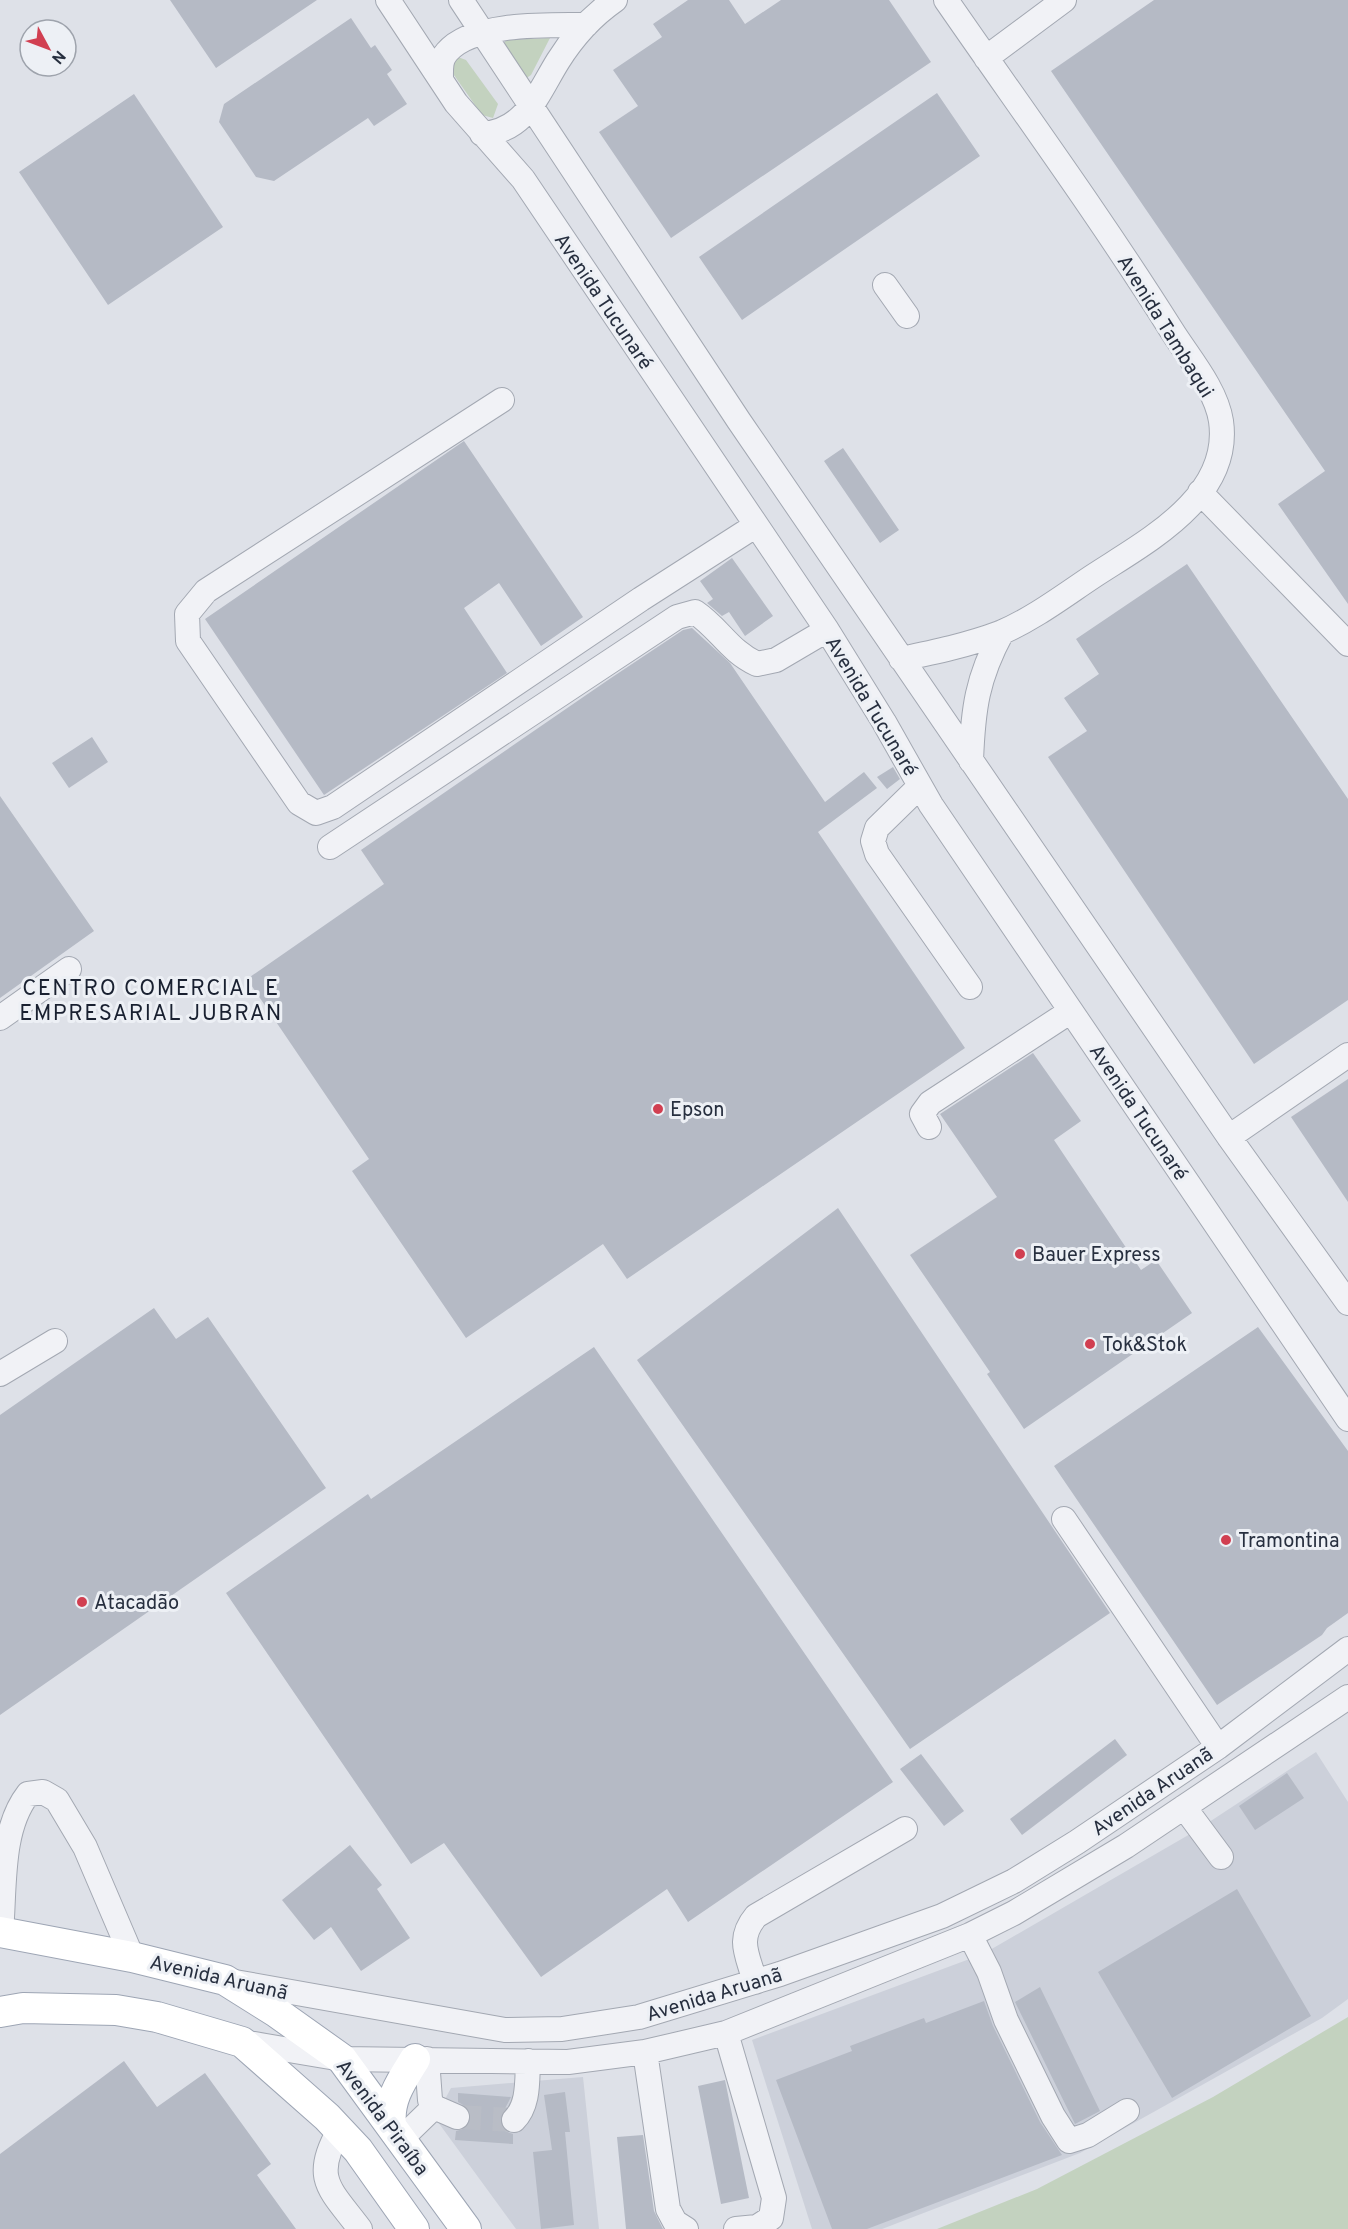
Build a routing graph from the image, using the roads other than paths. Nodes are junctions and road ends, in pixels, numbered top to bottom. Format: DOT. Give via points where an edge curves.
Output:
graph roads {
  1 [pos="388,0"];
  2 [pos="461,0"];
  3 [pos="615,0"];
  4 [pos="946,0"];
  5 [pos="1064,0"];
  6 [pos="586,24"];
  7 [pos="484,32"];
  8 [pos="986,58"];
  9 [pos="441,79"];
  10 [pos="532,109"];
  11 [pos="482,134"];
  12 [pos="885,285"];
  13 [pos="908,316"];
  14 [pos="502,400"];
  15 [pos="1200,492"];
  16 [pos="755,526"];
  17 [pos="827,630"];
  18 [pos="1002,632"];
  19 [pos="1348,644"];
  20 [pos="901,659"];
  21 [pos="971,761"];
  22 [pos="920,786"];
  23 [pos="330,847"];
  24 [pos="69,969"];
  25 [pos="970,987"];
  26 [pos="1071,1011"];
  27 [pos="0,1018"];
  28 [pos="1348,1055"];
  29 [pos="928,1127"];
  30 [pos="1229,1137"];
  31 [pos="1348,1303"];
  32 [pos="55,1341"];
  33 [pos="0,1374"];
  34 [pos="1348,1419"];
  35 [pos="1064,1518"];
  36 [pos="1348,1649"];
  37 [pos="1348,1697"];
  38 [pos="1218,1748"];
  39 [pos="1184,1808"];
  40 [pos="905,1829"];
  41 [pos="1221,1857"];
  42 [pos="1,1932"];
  43 [pos="970,1935"];
  44 [pos="132,1957"];
  45 [pos="225,1980"];
  46 [pos="755,1982"];
  47 [pos="0,2012"];
  48 [pos="726,2033"];
  49 [pos="242,2042"];
  50 [pos="645,2052"];
  51 [pos="342,2059"];
  52 [pos="421,2059"];
  53 [pos="528,2061"];
  54 [pos="434,2107"];
  55 [pos="1127,2111"];
  56 [pos="457,2117"];
  57 [pos="514,2120"];
  58 [pos="339,2131"];
  59 [pos="396,2132"];
  60 [pos="360,2229"];
  61 [pos="414,2229"];
  62 [pos="466,2229"];
  63 [pos="686,2229"];
  64 [pos="736,2229"];
  1 -- 9 [label="street, Avenida Tucunaré"];
  2 -- 7 [label="street"];
  3 -- 6 [label="street"];
  4 -- 8 [label="street, Avenida Tambaqui"];
  5 -- 8 [label="street"];
  6 -- 7 [label="street"];
  6 -- 10 [label="street" via="559,60"];
  7 -- 9 [label="street" via="447,51 441,62"];
  7 -- 10 [label="street"];
  8 -- 15 [label="street, Avenida Tambaqui" via="1150,297 1214,398 1221,421 1220,444 1215,467"];
  9 -- 11 [label="street, Avenida Tucunaré"];
  10 -- 11 [label="street" via="508,128"];
  10 -- 20 [label="street"];
  11 -- 16 [label="street, Avenida Tucunaré" via="523,179"];
  12 -- 13 [label="street"];
  14 -- 16 [label="street" via="206,591 187,614 188,641 299,803 316,813 333,807 641,598"];
  15 -- 18 [label="street, Avenida Tambaqui" via="1174,522 1031,618"];
  15 -- 19 [label="street"];
  16 -- 17 [label="street, Avenida Tucunaré"];
  17 -- 22 [label="street, Avenida Tucunaré"];
  17 -- 23 [label="street" via="776,660 756,664 738,655 712,623 695,612 677,617"];
  18 -- 20 [label="street, Avenida Tambaqui" via="962,646"];
  18 -- 21 [label="street" via="982,671"];
  20 -- 21 [label="street"];
  21 -- 30 [label="street"];
  22 -- 25 [label="street" via="877,828 873,841 877,854"];
  22 -- 26 [label="street, Avenida Tucunaré"];
  24 -- 27 [label="street"];
  26 -- 29 [label="street" via="930,1102 922,1114"];
  26 -- 34 [label="street, Avenida Tucunaré"];
  28 -- 30 [label="street"];
  30 -- 31 [label="street"];
  32 -- 33 [label="street"];
  35 -- 38 [label="street"];
  36 -- 38 [label="street, Avenida Aruanã"];
  37 -- 39 [label="street, Avenida Aruanã"];
  38 -- 46 [label="street, Avenida Aruanã" via="1014,1881 942,1916"];
  39 -- 41 [label="street"];
  39 -- 43 [label="street, Avenida Aruanã" via="1106,1858"];
  40 -- 46 [label="street" via="756,1916 743,1940"];
  42 -- 44 [label="main road, Avenida Aruanã"];
  42 -- 44 [label="street" via="7,1850 18,1807 28,1794 43,1792 57,1800 85,1847"];
  43 -- 48 [label="street, Avenida Aruanã"];
  43 -- 55 [label="street" via="989,1972 1006,2020 1053,2116 1070,2141 1088,2135"];
  44 -- 45 [label="main road, Avenida Aruanã"];
  45 -- 46 [label="street, Avenida Aruanã" via="505,2030 562,2029 613,2022"];
  45 -- 51 [label="main road, Avenida Piraíba"];
  47 -- 49 [label="main road, Avenida Aruanã" via="23,2008 116,2010 157,2017"];
  48 -- 50 [label="street, Avenida Aruanã"];
  48 -- 64 [label="street" via="774,2198 771,2218 757,2227"];
  49 -- 51 [label="street, Avenida Aruanã"];
  49 -- 58 [label="main road, Avenida Piraíba"];
  50 -- 53 [label="street, Avenida Aruanã" via="568,2062"];
  50 -- 63 [label="street" via="668,2209 675,2222"];
  51 -- 52 [label="street, Avenida Aruanã"];
  51 -- 59 [label="main road, Avenida Piraíba"];
  52 -- 53 [label="street, Avenida Aruanã"];
  52 -- 54 [label="street"];
  52 -- 59 [label="main road" via="396,2090 390,2111"];
  53 -- 57 [label="street" via="525,2103"];
  54 -- 56 [label="street"];
  54 -- 59 [label="street"];
  58 -- 60 [label="street" via="323,2168 328,2186"];
  58 -- 61 [label="main road, Avenida Piraíba" via="358,2150"];
  59 -- 62 [label="main road, Avenida Piraíba"];
}
